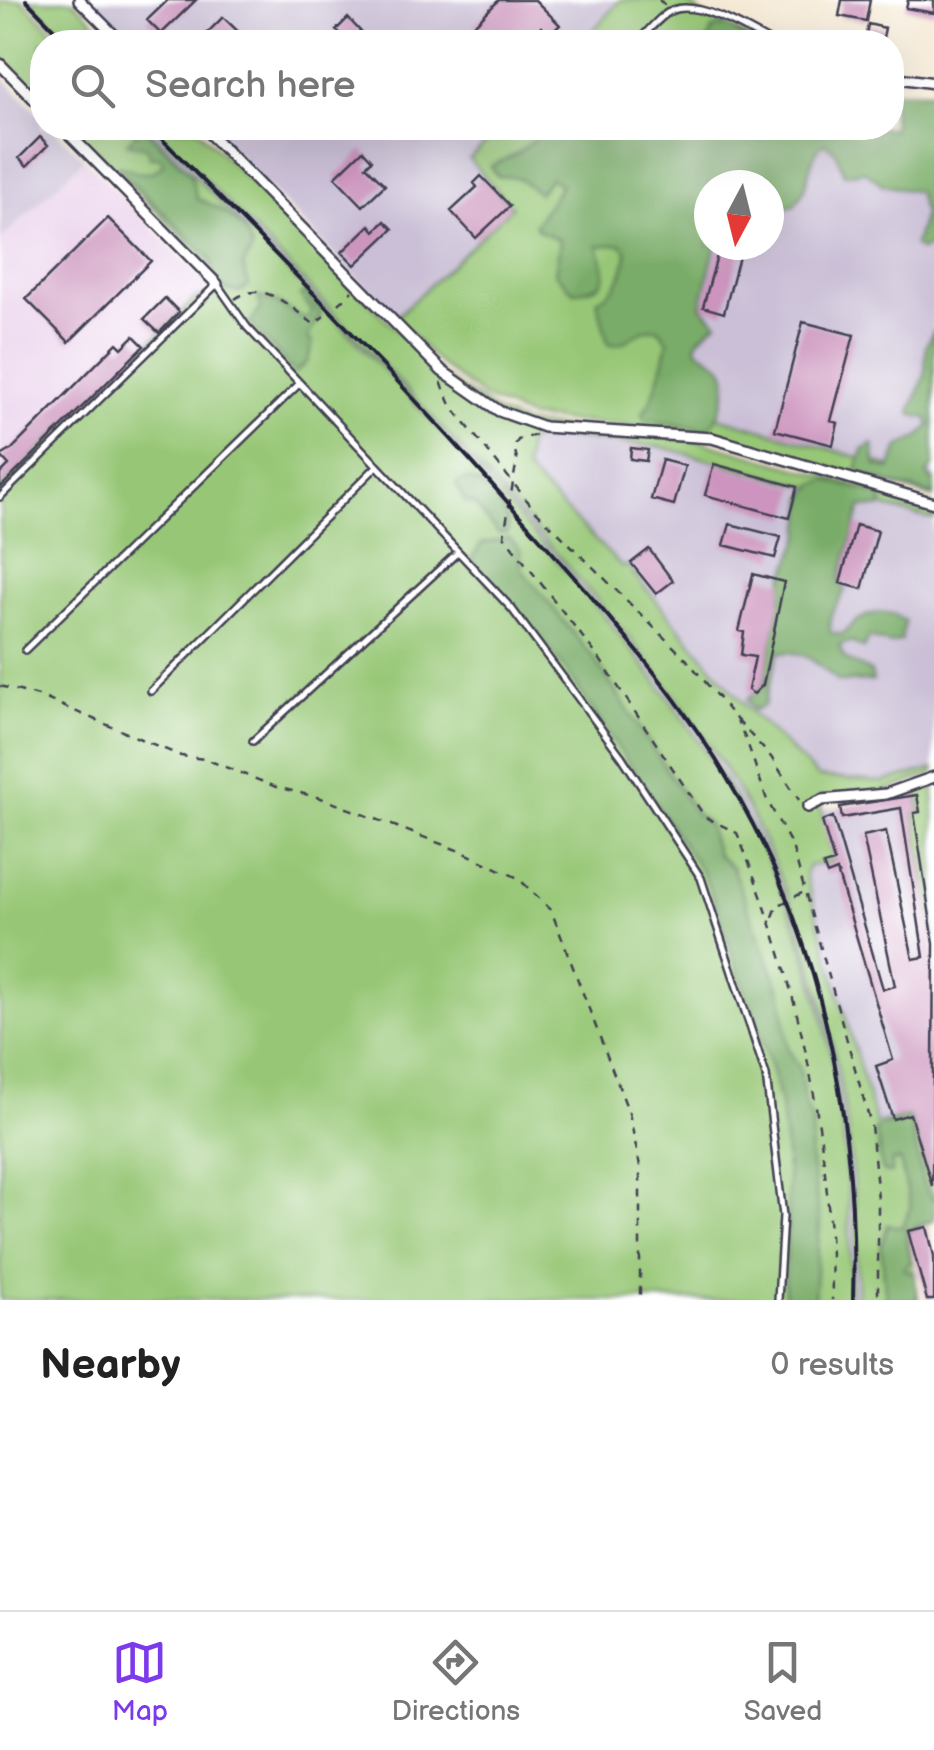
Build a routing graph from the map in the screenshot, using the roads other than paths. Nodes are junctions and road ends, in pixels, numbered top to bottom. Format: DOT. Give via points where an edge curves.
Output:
graph roads {
  1 [pos="79,0"];
  2 [pos="109,30"];
  3 [pos="650,30"];
  4 [pos="748,30"];
  5 [pos="0,64"];
  6 [pos="904,79"];
  7 [pos="934,83"];
  8 [pos="30,95"];
  9 [pos="75,140"];
  10 [pos="216,140"];
  11 [pos="217,284"];
  12 [pos="299,384"];
  13 [pos="376,467"];
  14 [pos="0,497"];
  15 [pos="934,503"];
  16 [pos="457,553"];
  17 [pos="25,650"];
  18 [pos="151,691"];
  19 [pos="253,741"];
  20 [pos="934,777"];
  21 [pos="808,807"];
  22 [pos="778,1300"];
  1 -- 2 [label="street"];
  3 -- 4 [label="lane" via="680,9 724,17"];
  5 -- 8 [label="street"];
  6 -- 7 [label="street"];
  9 -- 11 [label="street"];
  10 -- 15 [label="street" via="442,371 484,403 544,427 712,438"];
  11 -- 12 [label="lane"];
  11 -- 14 [label="lane"];
  12 -- 13 [label="lane"];
  12 -- 17 [label="lane"];
  13 -- 16 [label="lane"];
  13 -- 18 [label="lane"];
  16 -- 19 [label="lane"];
  16 -- 22 [label="lane" via="559,671 701,878 766,1074 783,1216"];
  20 -- 21 [label="street" via="886,794"];
}
